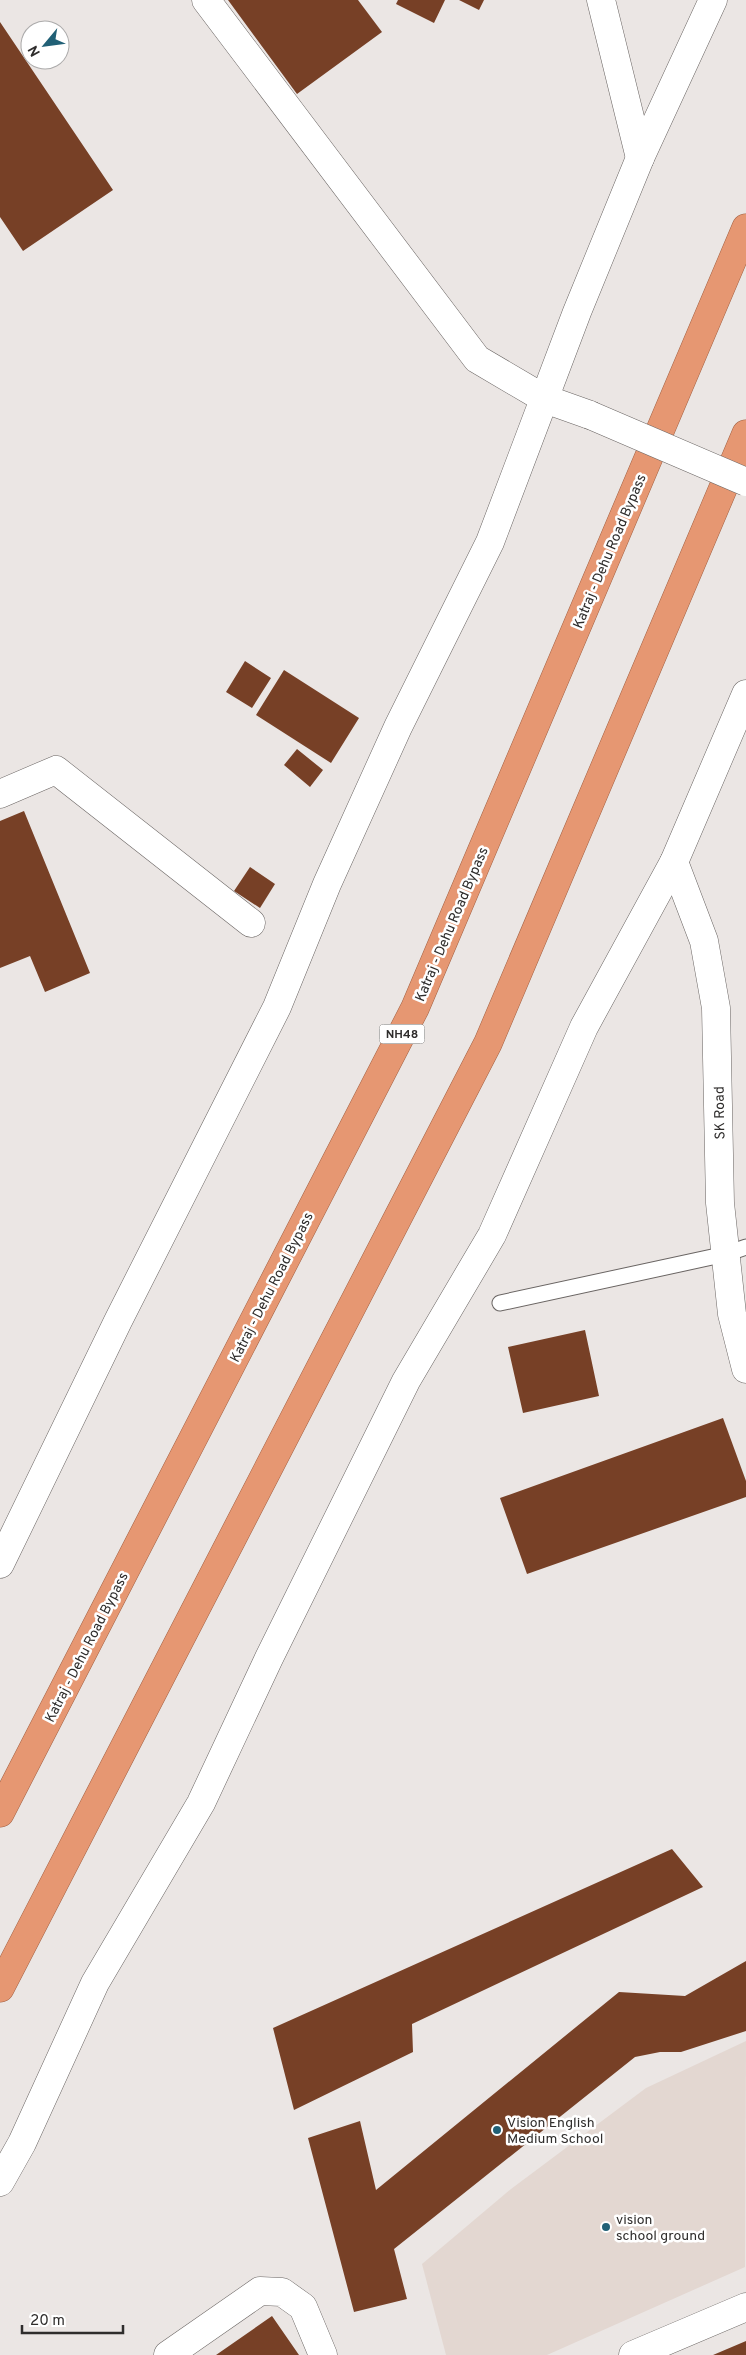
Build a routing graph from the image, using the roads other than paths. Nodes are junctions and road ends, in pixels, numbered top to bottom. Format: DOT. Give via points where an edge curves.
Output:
graph roads {
  1 [pos="206,0"];
  2 [pos="601,0"];
  3 [pos="713,0"];
  4 [pos="640,158"];
  5 [pos="746,228"];
  6 [pos="545,399"];
  7 [pos="746,434"];
  8 [pos="746,482"];
  9 [pos="746,694"];
  10 [pos="0,794"];
  11 [pos="674,862"];
  12 [pos="251,923"];
  13 [pos="736,1250"];
  14 [pos="500,1304"];
  15 [pos="746,1369"];
  16 [pos="0,1564"];
  17 [pos="0,1813"];
  18 [pos="0,1988"];
  19 [pos="0,2182"];
  20 [pos="746,2307"];
  21 [pos="168,2355"];
  22 [pos="324,2355"];
  23 [pos="633,2355"];
  1 -- 6 [label="street" via="477,359"];
  2 -- 4 [label="street"];
  3 -- 4 [label="street"];
  4 -- 6 [label="street"];
  5 -- 17 [label="highway, Katraj - Dehu Road Bypass / NH48" via="415,1008"];
  6 -- 8 [label="street, bridge"];
  6 -- 16 [label="street" via="490,542 398,727 327,884 277,1007 114,1329"];
  7 -- 18 [label="highway" via="488,1043"];
  9 -- 11 [label="street"];
  10 -- 12 [label="street" via="56,770"];
  11 -- 13 [label="street, SK Road" via="704,942 716,1008 720,1203"];
  11 -- 19 [label="street" via="584,1027 492,1235 406,1381 201,1804 95,1982 22,2143"];
  13 -- 14 [label="lane"];
  13 -- 15 [label="street, SK Road" via="732,1314"];
  20 -- 23 [label="street"];
  21 -- 22 [label="street" via="260,2291 282,2292 303,2307"];
}
